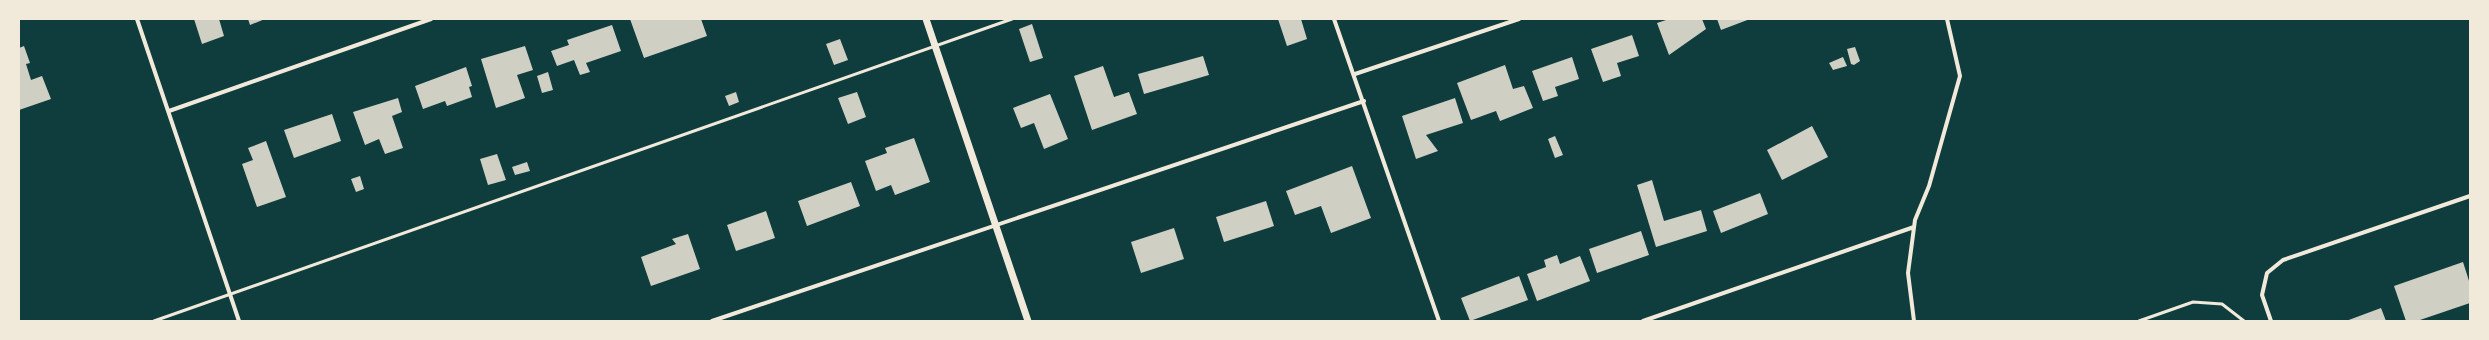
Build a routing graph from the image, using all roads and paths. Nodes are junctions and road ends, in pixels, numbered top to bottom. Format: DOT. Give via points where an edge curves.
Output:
graph roads {
  1 [pos="137,19"];
  2 [pos="431,19"];
  3 [pos="926,19"];
  4 [pos="1012,19"];
  5 [pos="1334,19"];
  6 [pos="1519,19"];
  7 [pos="1947,19"];
  8 [pos="936,46"];
  9 [pos="1355,74"];
  10 [pos="1364,101"];
  11 [pos="169,111"];
  12 [pos="2470,196"];
  13 [pos="997,224"];
  14 [pos="1914,227"];
  15 [pos="230,294"];
  16 [pos="154,321"];
  17 [pos="239,321"];
  18 [pos="712,321"];
  19 [pos="1028,321"];
  20 [pos="1439,321"];
  21 [pos="1643,321"];
  22 [pos="1914,321"];
  23 [pos="2140,321"];
  24 [pos="2244,321"];
  25 [pos="2271,321"];
  1 -- 11 [label="street"];
  2 -- 11 [label="street"];
  3 -- 8 [label="street"];
  4 -- 8 [label="lane"];
  5 -- 9 [label="street"];
  6 -- 9 [label="street"];
  7 -- 14 [label="street" via="1960,76 1929,186"];
  8 -- 13 [label="street"];
  8 -- 15 [label="lane"];
  9 -- 10 [label="street"];
  10 -- 13 [label="street"];
  10 -- 20 [label="street"];
  11 -- 15 [label="street"];
  12 -- 25 [label="street" via="2283,260 2266,273 2262,295"];
  13 -- 18 [label="street"];
  13 -- 19 [label="street"];
  14 -- 21 [label="street"];
  14 -- 22 [label="street" via="1908,273"];
  15 -- 16 [label="lane"];
  15 -- 17 [label="street"];
  23 -- 24 [label="lane" via="2193,302 2222,304"];
}
